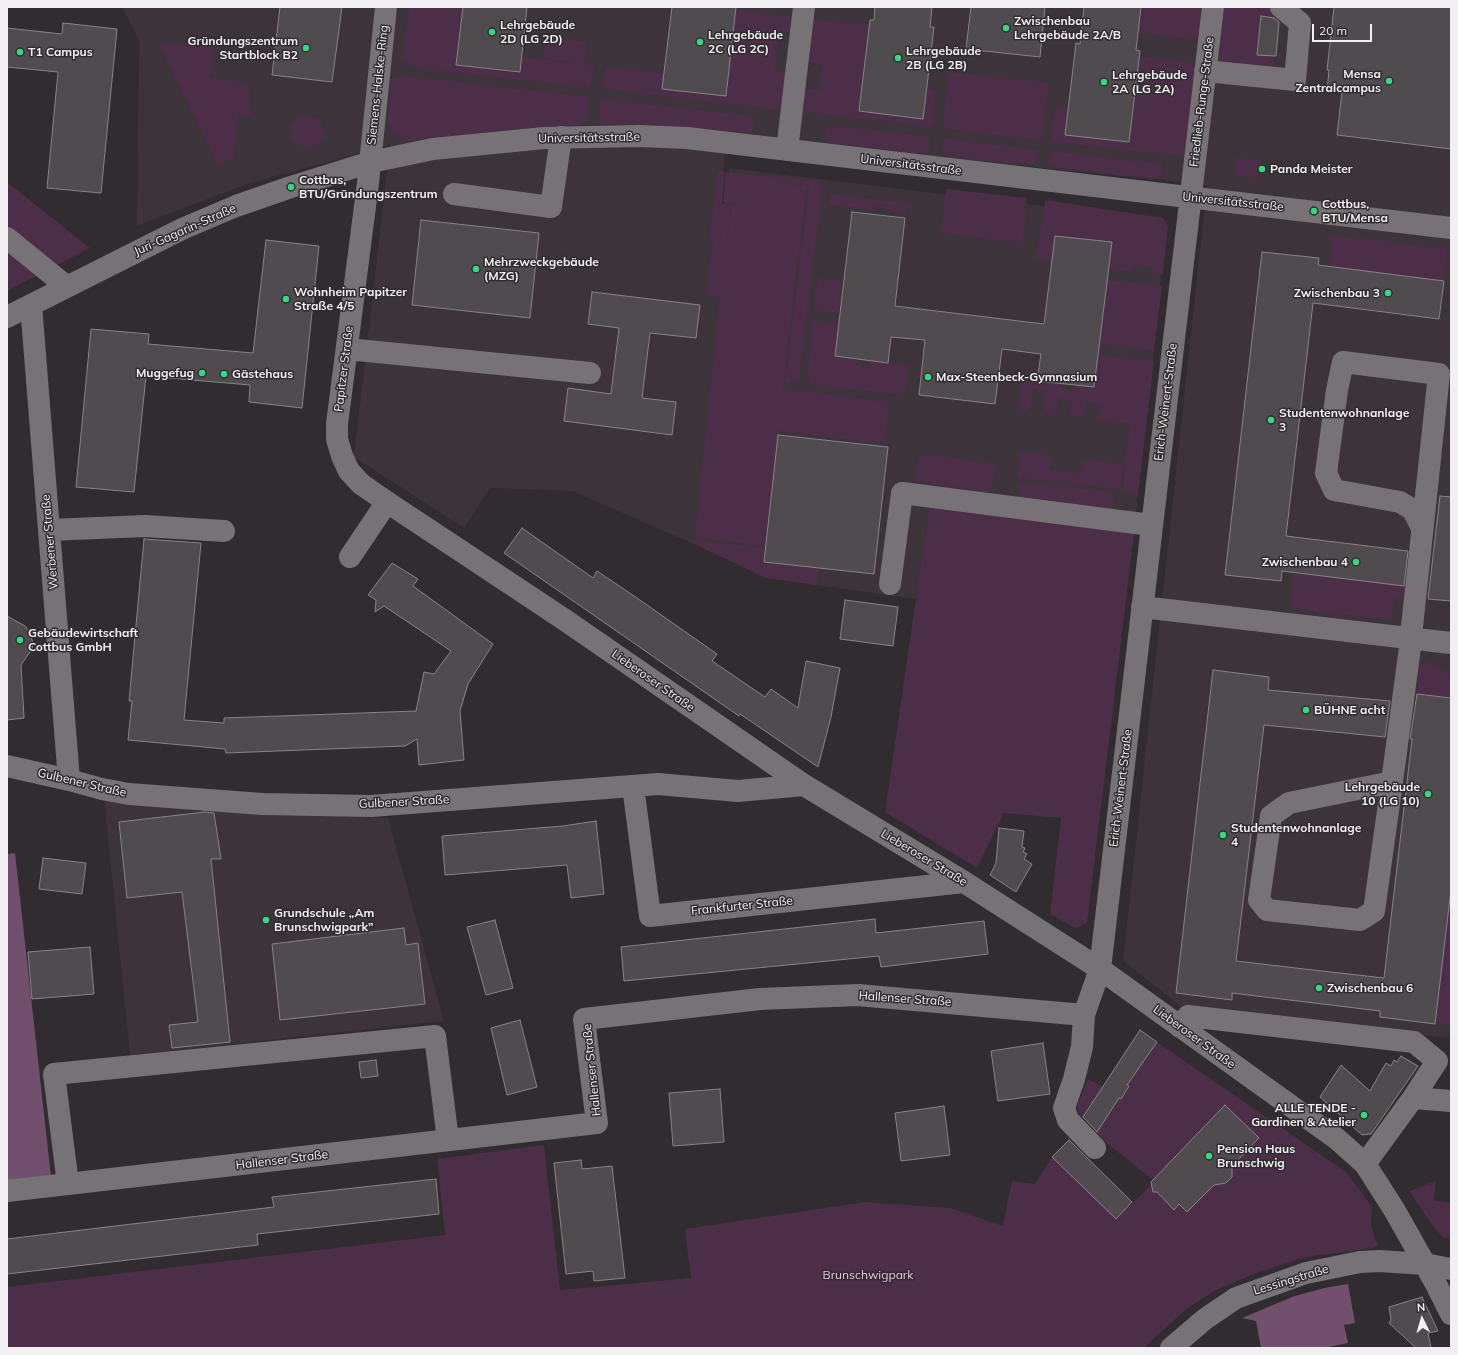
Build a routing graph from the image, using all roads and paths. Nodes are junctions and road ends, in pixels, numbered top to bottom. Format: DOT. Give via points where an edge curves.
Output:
graph roads {
  1 [pos="386,7"];
  2 [pos="804,7"];
  3 [pos="1213,7"];
  4 [pos="1281,7"];
  5 [pos="1205,71"];
  6 [pos="561,137"];
  7 [pos="787,150"];
  8 [pos="371,162"];
  9 [pos="454,194"];
  10 [pos="1191,198"];
  11 [pos="1451,228"];
  12 [pos="7,238"];
  13 [pos="66,286"];
  14 [pos="31,305"];
  15 [pos="7,317"];
  16 [pos="347,349"];
  17 [pos="590,373"];
  18 [pos="342,456"];
  19 [pos="387,502"];
  20 [pos="1151,525"];
  21 [pos="1422,528"];
  22 [pos="49,530"];
  23 [pos="224,531"];
  24 [pos="350,557"];
  25 [pos="890,584"];
  26 [pos="1142,607"];
  27 [pos="1411,637"];
  28 [pos="1451,643"];
  29 [pos="7,766"];
  30 [pos="69,780"];
  31 [pos="1392,782"];
  32 [pos="804,785"];
  33 [pos="633,786"];
  34 [pos="964,882"];
  35 [pos="1100,969"];
  36 [pos="1084,1015"];
  37 [pos="1180,1027"];
  38 [pos="1413,1098"];
  39 [pos="1451,1101"];
  40 [pos="448,1140"];
  41 [pos="1095,1148"];
  42 [pos="1365,1164"];
  43 [pos="68,1184"];
  44 [pos="7,1191"];
  45 [pos="1425,1264"];
  46 [pos="1451,1270"];
  47 [pos="1451,1314"];
  48 [pos="1171,1348"];
  1 -- 8 [label="street, Siemens-Halske-Ring"];
  2 -- 7 [label="street"];
  3 -- 5 [label="street, Friedlieb-Runge-Straße"];
  4 -- 5 [label="street" via="1300,23 1295,80"];
  5 -- 10 [label="street, Friedlieb-Runge-Straße"];
  6 -- 7 [label="street, Universitätsstraße" via="679,138"];
  6 -- 8 [label="street, Universitätsstraße" via="433,150"];
  6 -- 9 [label="street" via="551,206"];
  7 -- 10 [label="street, Universitätsstraße"];
  8 -- 13 [label="street, Juri-Gagarin-Straße" via="236,206 182,229"];
  8 -- 16 [label="street, Papitzer Straße"];
  10 -- 11 [label="street, Universitätsstraße"];
  10 -- 20 [label="street, Erich-Weinert-Straße"];
  12 -- 13 [label="street"];
  13 -- 14 [label="street, Juri-Gagarin-Straße"];
  14 -- 15 [label="street, Juri-Gagarin-Straße"];
  14 -- 22 [label="street, Werbener Straße"];
  16 -- 17 [label="street"];
  16 -- 18 [label="street, Papitzer Straße" via="337,424 337,439"];
  18 -- 19 [label="street, Lieberoser Straße" via="349,471 361,484"];
  19 -- 24 [label="street"];
  19 -- 32 [label="street, Lieberoser Straße" via="565,620"];
  20 -- 25 [label="street" via="902,493"];
  20 -- 26 [label="street, Erich-Weinert-Straße"];
  21 -- 21 [label="street" via="1439,374 1343,362 1326,473 1334,490 1400,502 1413,510"];
  21 -- 27 [label="street"];
  22 -- 23 [label="street" via="145,526"];
  22 -- 30 [label="street, Werbener Straße"];
  26 -- 27 [label="street"];
  26 -- 35 [label="street, Erich-Weinert-Straße"];
  27 -- 28 [label="street"];
  27 -- 31 [label="street"];
  29 -- 30 [label="street, Gulbener Straße"];
  30 -- 33 [label="street, Gulbener Straße" via="129,794 262,804 371,806"];
  31 -- 31 [label="street" via="1289,803 1271,816 1259,900 1267,910 1360,920 1374,911"];
  32 -- 33 [label="street, Gulbener Straße" via="738,791 658,784"];
  32 -- 34 [label="street, Lieberoser Straße"];
  33 -- 34 [label="street, Frankfurter Straße" via="650,916"];
  34 -- 35 [label="street, Lieberoser Straße"];
  35 -- 36 [label="street"];
  35 -- 37 [label="street, Lieberoser Straße"];
  36 -- 40 [label="street, Hallenser Straße" via="858,995 760,999 584,1019 597,1123"];
  36 -- 41 [label="street" via="1082,1047 1064,1108 1068,1120"];
  37 -- 38 [label="street" via="1188,1016 1414,1042 1437,1061"];
  37 -- 42 [label="street, Lieberoser Straße" via="1337,1139"];
  38 -- 39 [label="street"];
  38 -- 42 [label="street"];
  40 -- 43 [label="street, Hallenser Straße"];
  40 -- 43 [label="street" via="435,1036 54,1074"];
  42 -- 45 [label="street, Lieberoser Straße" via="1395,1210"];
  43 -- 44 [label="street, Hallenser Straße"];
  45 -- 46 [label="street, Lessingstraße"];
  45 -- 47 [label="street, Lieberoser Straße"];
  45 -- 48 [label="street, Lessingstraße" via="1360,1262 1306,1273 1236,1298 1205,1319"];
}
